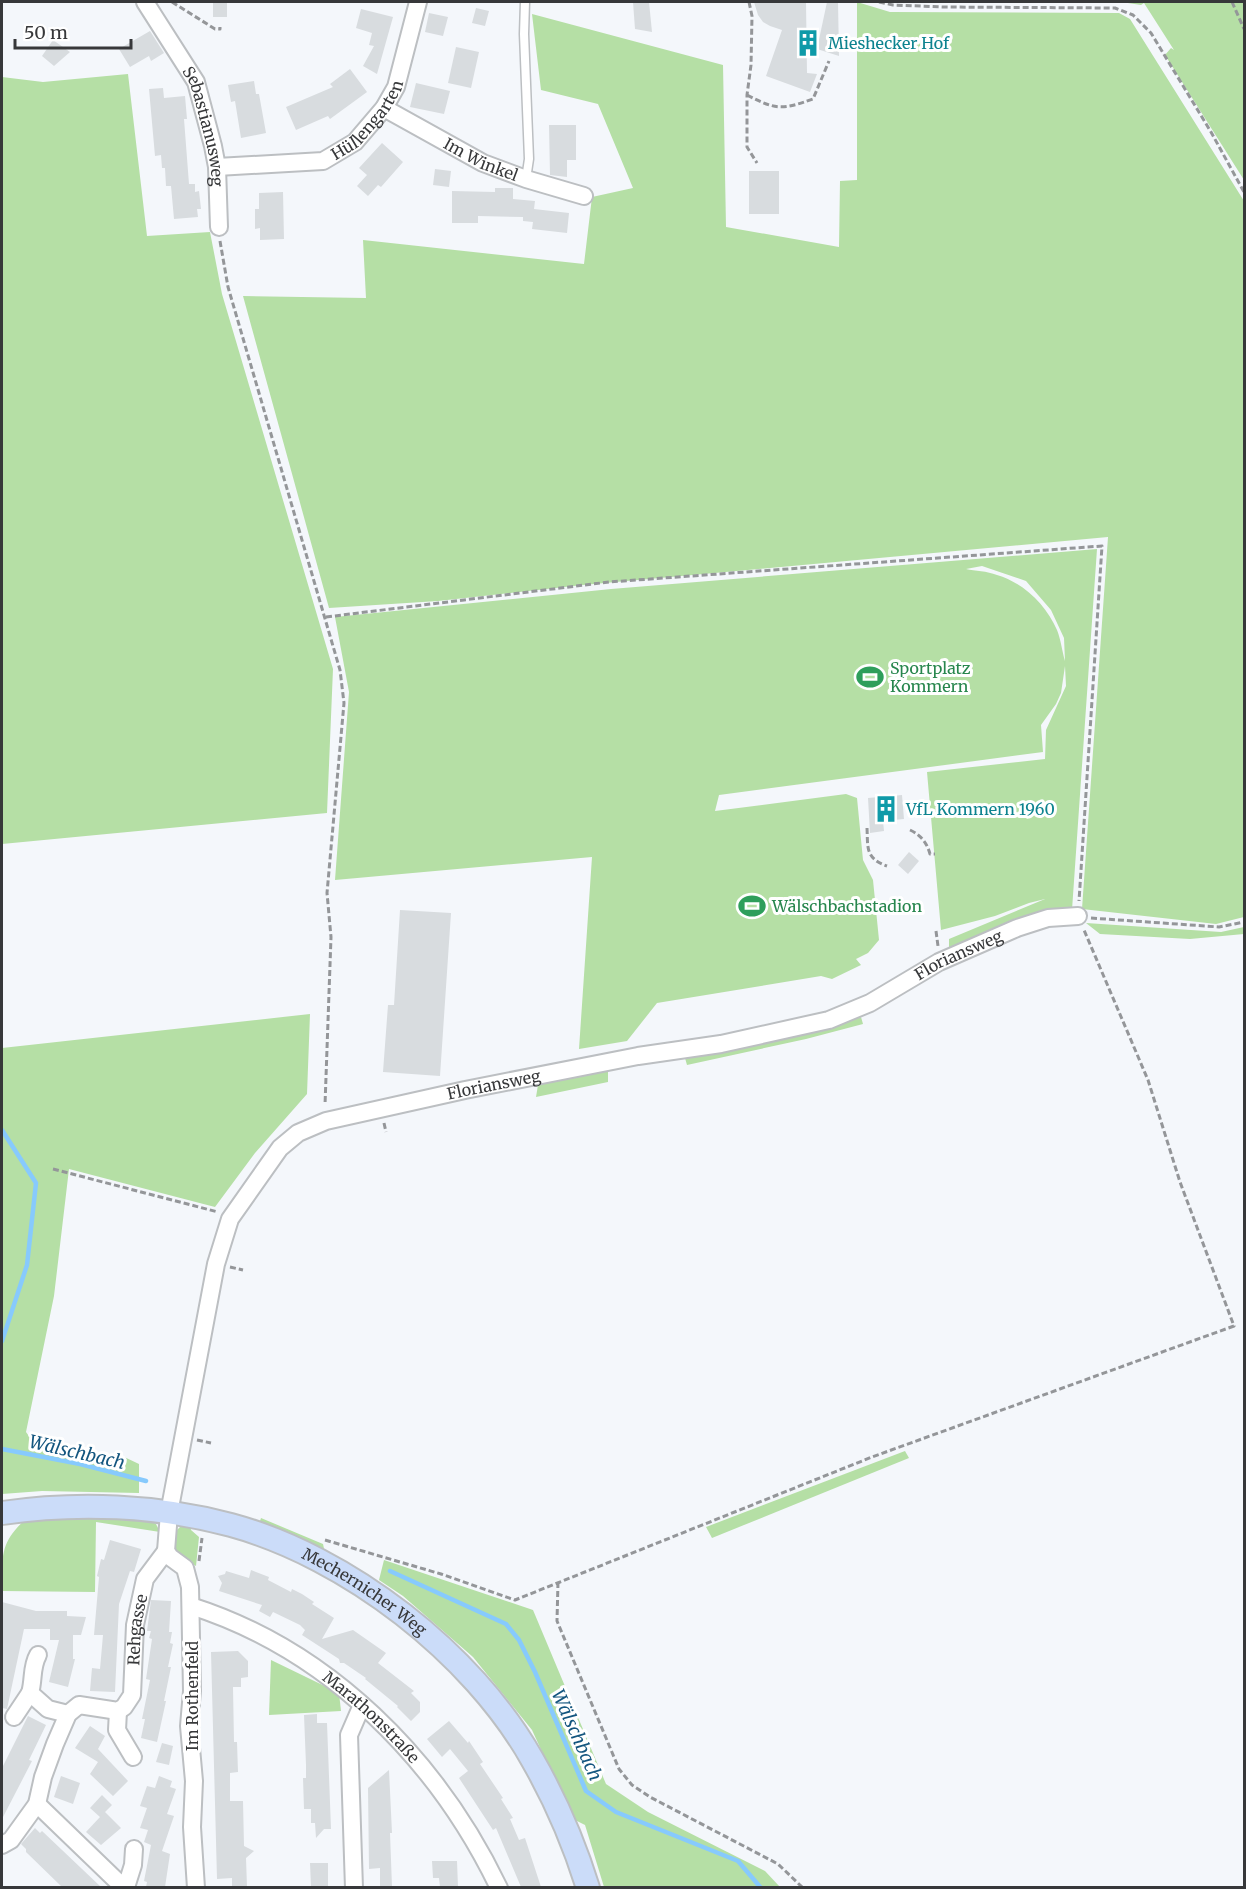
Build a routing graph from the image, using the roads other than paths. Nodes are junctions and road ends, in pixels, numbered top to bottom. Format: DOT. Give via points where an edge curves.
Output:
graph roads {
  1 [pos="145,2"];
  2 [pos="418,2"];
  3 [pos="525,2"];
  4 [pos="384,108"];
  5 [pos="217,167"];
  6 [pos="526,179"];
  7 [pos="584,196"];
  8 [pos="219,227"];
  9 [pos="1078,916"];
  10 [pos="2,1513"];
  11 [pos="169,1513"];
  12 [pos="166,1551"];
  13 [pos="191,1606"];
  14 [pos="38,1655"];
  15 [pos="30,1693"];
  16 [pos="362,1705"];
  17 [pos="118,1711"];
  18 [pos="68,1714"];
  19 [pos="14,1717"];
  20 [pos="133,1757"];
  21 [pos="37,1804"];
  22 [pos="2,1845"];
  23 [pos="134,1849"];
  24 [pos="128,1886"];
  25 [pos="196,1887"];
  26 [pos="354,1887"];
  27 [pos="499,1887"];
  28 [pos="588,1887"];
  1 -- 5 [label="street, Sebastianusweg" via="196,82"];
  2 -- 4 [label="street, Hüllengarten" via="396,87"];
  3 -- 6 [label="lane" via="529,159"];
  4 -- 5 [label="street, Hüllengarten" via="355,141 323,160"];
  4 -- 6 [label="street, Im Winkel" via="483,163"];
  5 -- 8 [label="street, Sebastianusweg"];
  6 -- 7 [label="street, Im Winkel"];
  9 -- 11 [label="street, Floriansweg" via="1048,918 1017,927 939,962 870,1003 829,1020 721,1044 465,1090 326,1121 298,1133 280,1148 230,1219 216,1264"];
  10 -- 11 [label="street, Mechernicher Weg" via="101,1507"];
  11 -- 12 [label="street"];
  11 -- 28 [label="street, Mechernicher Weg" via="231,1525 321,1562 381,1598 445,1650 475,1681 531,1757"];
  12 -- 13 [label="street, Im Rothenfeld" via="185,1568"];
  12 -- 17 [label="street, Rehgasse" via="145,1579 135,1625 132,1695"];
  13 -- 16 [label="street, Marathonstraße" via="258,1633 301,1657"];
  13 -- 25 [label="street, Im Rothenfeld" via="189,1726"];
  14 -- 15 [label="street" via="33,1663"];
  15 -- 18 [label="street" via="48,1709"];
  15 -- 19 [label="street"];
  16 -- 26 [label="street" via="349,1735"];
  16 -- 27 [label="street, Marathonstraße" via="421,1764 482,1852"];
  17 -- 18 [label="street" via="79,1705"];
  17 -- 20 [label="street" via="117,1730"];
  18 -- 21 [label="street" via="43,1777"];
  21 -- 22 [label="street"];
  21 -- 24 [label="street" via="120,1884"];
  23 -- 24 [label="street"];
}
